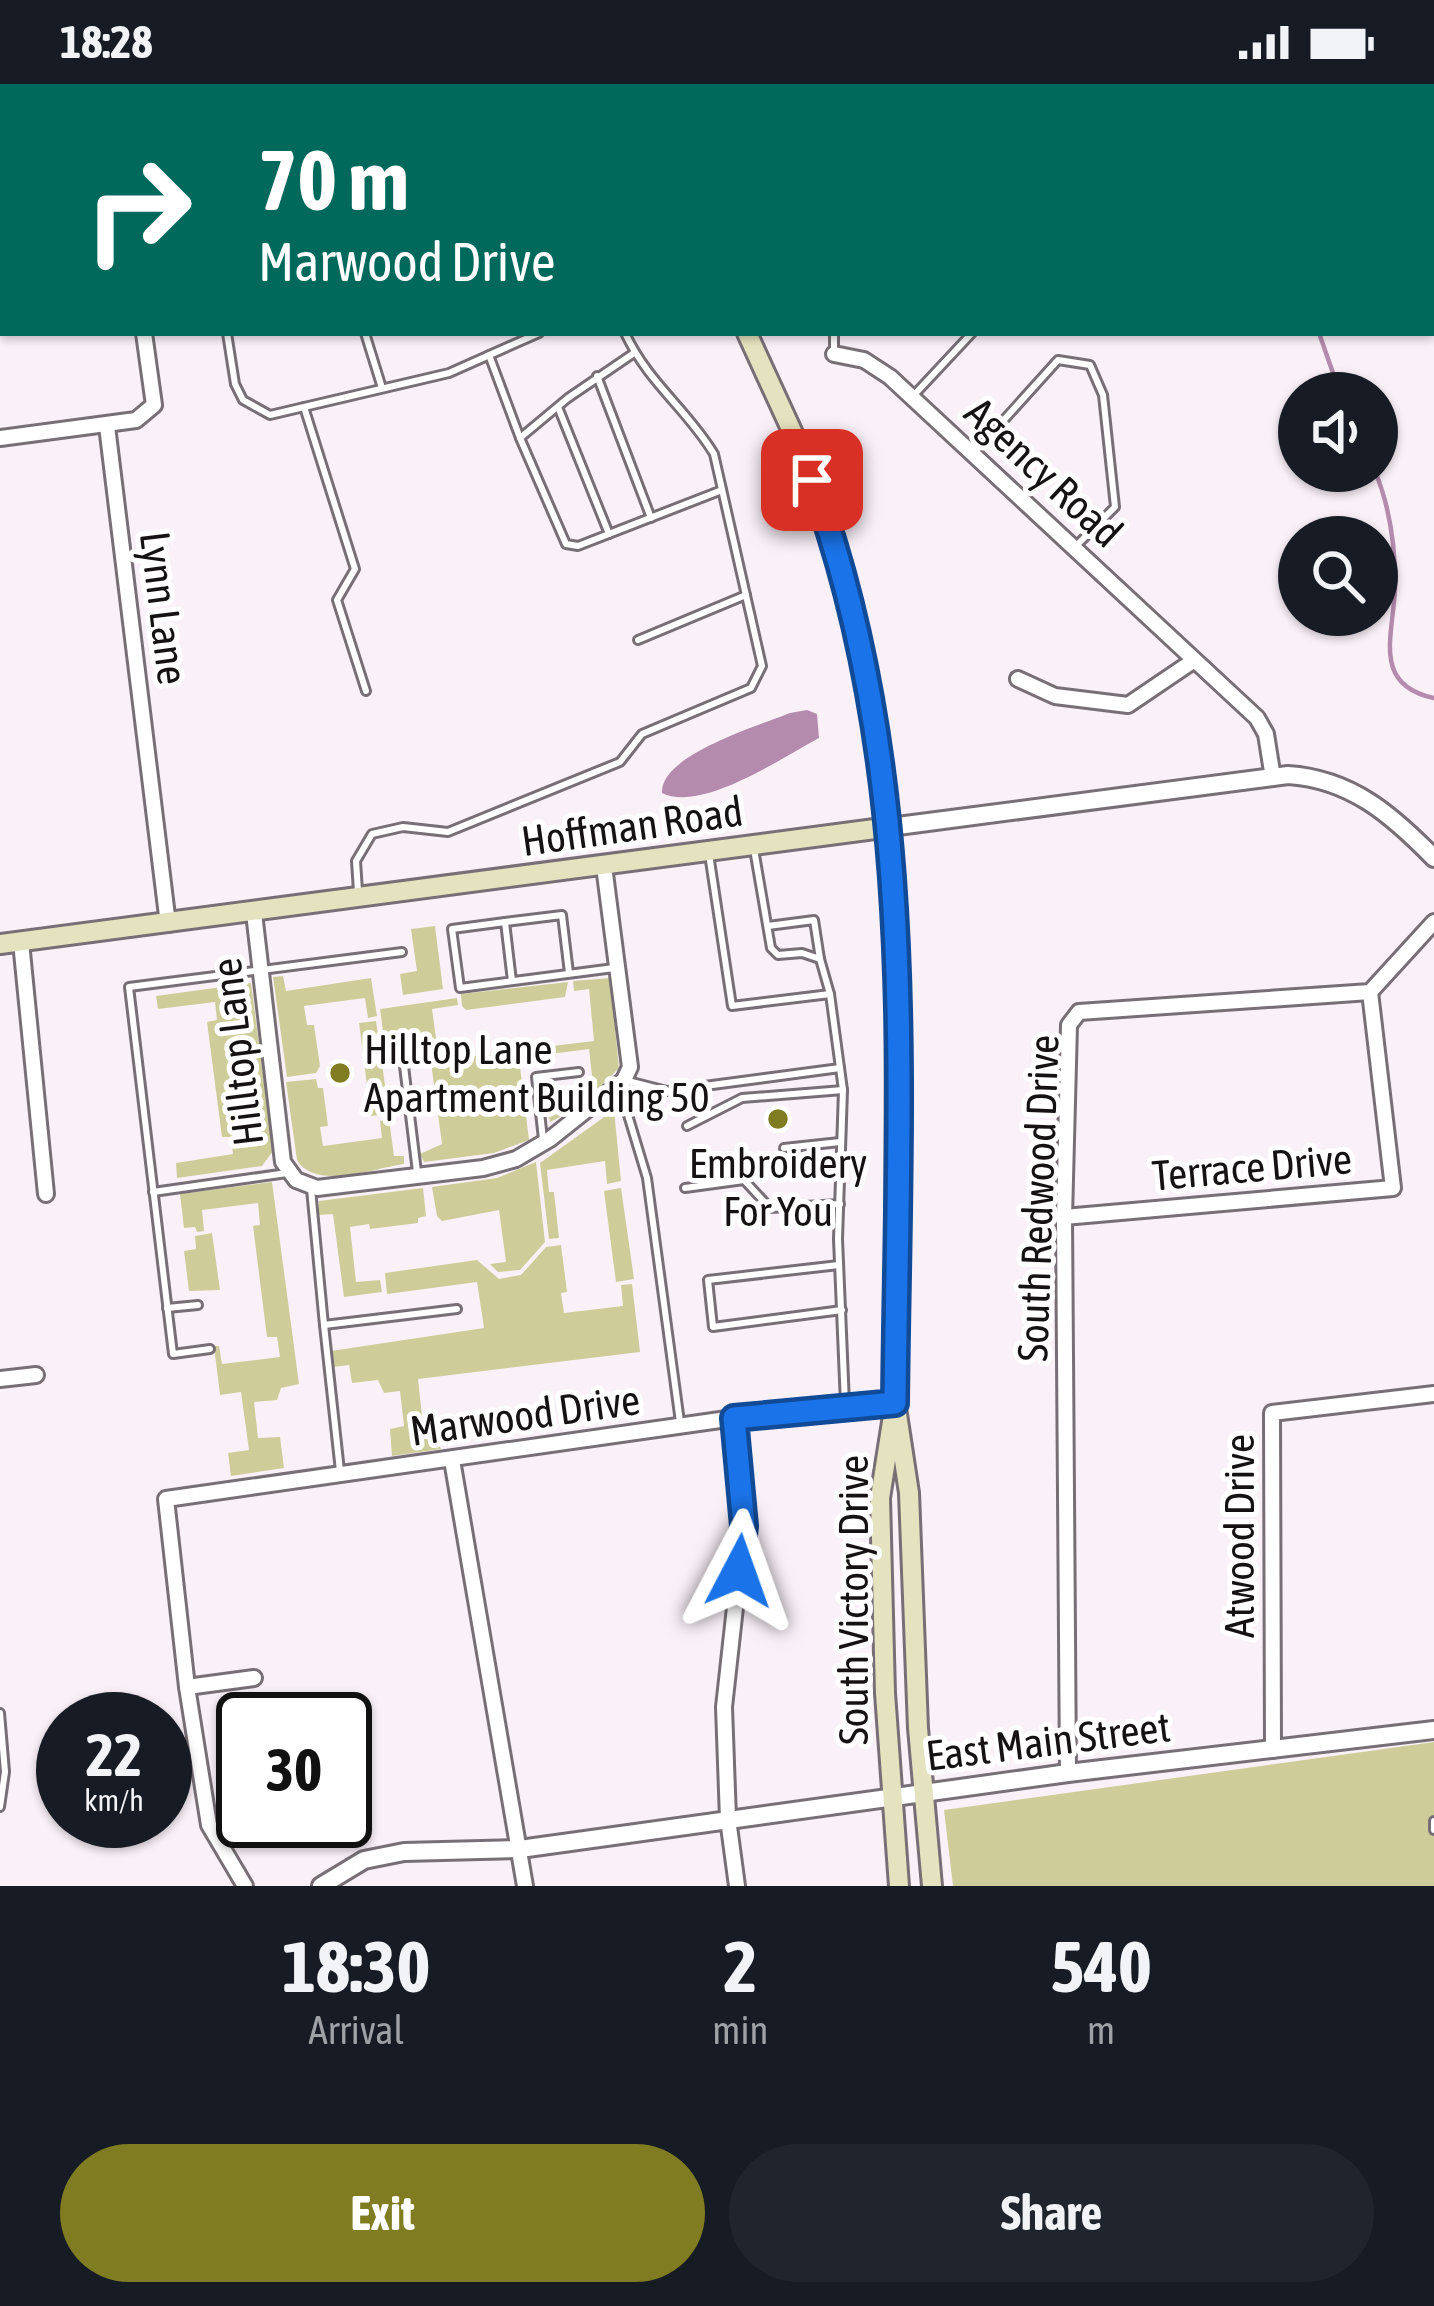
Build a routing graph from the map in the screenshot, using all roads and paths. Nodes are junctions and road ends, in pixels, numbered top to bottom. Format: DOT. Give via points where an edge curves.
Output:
graph roads {
  1 [pos="145,336"];
  2 [pos="228,336"];
  3 [pos="366,336"];
  4 [pos="532,336"];
  5 [pos="626,336"];
  6 [pos="748,336"];
  7 [pos="834,336"];
  8 [pos="969,336"];
  9 [pos="634,352"];
  10 [pos="834,354"];
  11 [pos="489,355"];
  12 [pos="597,376"];
  13 [pos="382,388"];
  14 [pos="912,398"];
  15 [pos="304,407"];
  16 [pos="559,407"];
  17 [pos="107,426"];
  18 [pos="0,438"];
  19 [pos="520,438"];
  20 [pos="973,455"];
  21 [pos="722,490"];
  22 [pos="651,518"];
  23 [pos="609,534"];
  24 [pos="1073,548"];
  25 [pos="746,595"];
  26 [pos="638,640"];
  27 [pos="1193,661"];
  28 [pos="1018,679"];
  29 [pos="366,691"];
  30 [pos="1273,778"];
  31 [pos="890,827"];
  32 [pos="753,845"];
  33 [pos="708,851"];
  34 [pos="1434,858"];
  35 [pos="604,866"];
  36 [pos="359,899"];
  37 [pos="254,913"];
  38 [pos="505,922"];
  39 [pos="1434,922"];
  40 [pos="168,924"];
  41 [pos="766,926"];
  42 [pos="21,941"];
  43 [pos="800,943"];
  44 [pos="0,944"];
  45 [pos="402,952"];
  46 [pos="802,953"];
  47 [pos="820,959"];
  48 [pos="617,968"];
  49 [pos="261,973"];
  50 [pos="569,974"];
  51 [pos="512,981"];
  52 [pos="1370,992"];
  53 [pos="830,994"];
  54 [pos="403,1058"];
  55 [pos="840,1068"];
  56 [pos="579,1072"];
  57 [pos="624,1080"];
  58 [pos="843,1090"];
  59 [pos="611,1094"];
  60 [pos="687,1126"];
  61 [pos="842,1142"];
  62 [pos="543,1143"];
  63 [pos="784,1148"];
  64 [pos="290,1172"];
  65 [pos="417,1176"];
  66 [pos="310,1185"];
  67 [pos="685,1188"];
  68 [pos="153,1192"];
  69 [pos="46,1194"];
  70 [pos="840,1204"];
  71 [pos="1064,1217"];
  72 [pos="839,1265"];
  73 [pos="198,1305"];
  74 [pos="167,1308"];
  75 [pos="457,1309"];
  76 [pos="842,1310"];
  77 [pos="324,1324"];
  78 [pos="210,1349"];
  79 [pos="36,1375"];
  80 [pos="0,1379"];
  81 [pos="1434,1394"];
  82 [pos="895,1403"];
  83 [pos="845,1408"];
  84 [pos="734,1418"];
  85 [pos="680,1426"];
  86 [pos="452,1460"];
  87 [pos="340,1475"];
  88 [pos="254,1678"];
  89 [pos="187,1687"];
  90 [pos="0,1712"];
  91 [pos="1434,1730"];
  92 [pos="1273,1750"];
  93 [pos="1068,1774"];
  94 [pos="923,1794"];
  95 [pos="891,1798"];
  96 [pos="0,1808"];
  97 [pos="728,1820"];
  98 [pos="520,1849"];
  99 [pos="245,1886"];
  100 [pos="321,1886"];
  101 [pos="525,1886"];
  102 [pos="737,1886"];
  103 [pos="899,1886"];
  104 [pos="932,1886"];
  1 -- 17 [label="street" via="154,405 136,420"];
  2 -- 15 [label="lane" via="243,400 270,415"];
  3 -- 13 [label="lane"];
  4 -- 11 [label="lane"];
  5 -- 9 [label="lane"];
  6 -- 31 [label="main road, South Victory Drive" via="838,557 870,689"];
  7 -- 10 [label="lane"];
  8 -- 14 [label="lane"];
  9 -- 12 [label="lane"];
  9 -- 21 [label="lane" via="701,433"];
  10 -- 14 [label="street, Agency Road" via="864,360"];
  11 -- 13 [label="lane"];
  11 -- 19 [label="lane"];
  12 -- 16 [label="lane"];
  12 -- 22 [label="lane"];
  13 -- 15 [label="lane"];
  14 -- 20 [label="street, Agency Road"];
  15 -- 29 [label="lane" via="356,569 337,600"];
  16 -- 19 [label="lane"];
  16 -- 23 [label="lane"];
  17 -- 18 [label="street"];
  17 -- 40 [label="street, Lynn Lane"];
  19 -- 23 [label="lane" via="566,544"];
  20 -- 24 [label="street, Agency Road"];
  20 -- 24 [label="lane" via="1058,360 1090,365 1103,394 1115,507"];
  21 -- 22 [label="lane"];
  21 -- 25 [label="lane"];
  22 -- 23 [label="lane"];
  24 -- 27 [label="street, Agency Road"];
  25 -- 26 [label="lane"];
  25 -- 36 [label="lane" via="762,666 751,688 641,734 620,762 448,832 404,827 372,834 356,861"];
  27 -- 28 [label="street" via="1128,705 1054,696"];
  27 -- 30 [label="street, Agency Road" via="1257,718"];
  30 -- 31 [label="street, Hoffman Road"];
  30 -- 34 [label="street" via="1307,776 1353,790"];
  31 -- 32 [label="main road, Hoffman Road"];
  31 -- 82 [label="main road, South Victory Drive"];
  32 -- 33 [label="main road, Hoffman Road"];
  32 -- 41 [label="lane"];
  33 -- 35 [label="main road, Hoffman Road"];
  33 -- 53 [label="lane" via="731,1006"];
  35 -- 36 [label="main road, Hoffman Road"];
  35 -- 48 [label="street"];
  36 -- 37 [label="main road, Hoffman Road"];
  37 -- 40 [label="main road, Hoffman Road"];
  37 -- 49 [label="street, Hilltop Lane"];
  38 -- 50 [label="lane" via="562,915"];
  38 -- 51 [label="lane"];
  38 -- 51 [label="lane" via="452,929 460,988"];
  39 -- 52 [label="street"];
  40 -- 42 [label="main road, Hoffman Road"];
  41 -- 46 [label="lane" via="778,955"];
  41 -- 47 [label="lane" via="814,920"];
  42 -- 44 [label="main road, Hoffman Road"];
  42 -- 69 [label="street"];
  43 -- 46 [label="lane"];
  45 -- 49 [label="lane"];
  46 -- 47 [label="lane"];
  47 -- 53 [label="lane"];
  48 -- 50 [label="lane"];
  48 -- 57 [label="street" via="630,1067"];
  49 -- 64 [label="street, Hilltop Lane"];
  49 -- 68 [label="lane" via="129,987"];
  50 -- 51 [label="lane"];
  52 -- 71 [label="street, South Redwood Drive" via="1079,1012 1068,1042"];
  52 -- 71 [label="street, Terrace Drive" via="1393,1188"];
  53 -- 55 [label="lane"];
  54 -- 65 [label="lane"];
  55 -- 57 [label="lane" via="667,1091"];
  55 -- 58 [label="lane"];
  56 -- 62 [label="lane" via="536,1077"];
  57 -- 59 [label="street, Hilltop Lane"];
  58 -- 60 [label="lane" via="742,1098"];
  58 -- 61 [label="lane"];
  59 -- 62 [label="street, Hilltop Lane"];
  59 -- 85 [label="lane" via="628,1114 647,1178"];
  61 -- 63 [label="lane"];
  61 -- 70 [label="lane"];
  62 -- 65 [label="street, Hilltop Lane" via="483,1168"];
  64 -- 66 [label="street, Hilltop Lane"];
  64 -- 68 [label="lane"];
  65 -- 66 [label="street, Hilltop Lane"];
  66 -- 77 [label="lane"];
  67 -- 70 [label="lane" via="745,1180 770,1208"];
  68 -- 74 [label="lane"];
  70 -- 72 [label="lane"];
  71 -- 93 [label="street, South Redwood Drive"];
  72 -- 76 [label="lane"];
  72 -- 76 [label="lane" via="708,1280 713,1327"];
  73 -- 74 [label="lane"];
  74 -- 78 [label="lane" via="173,1354"];
  75 -- 77 [label="lane"];
  76 -- 83 [label="lane"];
  77 -- 87 [label="lane"];
  79 -- 80 [label="street"];
  81 -- 92 [label="street, Atwood Drive" via="1272,1413"];
  82 -- 83 [label="street, Marwood Drive"];
  82 -- 94 [label="main road, South Victory Drive" via="909,1493"];
  82 -- 95 [label="main road, South Victory Drive" via="880,1498"];
  83 -- 84 [label="street, Marwood Drive"];
  84 -- 85 [label="street, Marwood Drive"];
  84 -- 97 [label="street" via="744,1526 724,1706"];
  85 -- 86 [label="street, Marwood Drive"];
  86 -- 87 [label="street, Marwood Drive"];
  86 -- 98 [label="street"];
  87 -- 89 [label="street, Marwood Drive" via="166,1498"];
  88 -- 89 [label="street"];
  89 -- 99 [label="street" via="209,1826"];
  90 -- 96 [label="lane"];
  91 -- 92 [label="street, East Main Street"];
  92 -- 93 [label="street, East Main Street"];
  93 -- 94 [label="street, East Main Street"];
  94 -- 95 [label="street, East Main Street"];
  94 -- 104 [label="main road, South Victory Drive"];
  95 -- 97 [label="street, East Main Street"];
  95 -- 103 [label="main road, South Victory Drive"];
  97 -- 98 [label="street, East Main Street"];
  97 -- 102 [label="street"];
  98 -- 100 [label="street, East Main Street" via="404,1852 364,1860"];
  98 -- 101 [label="street"];
}
